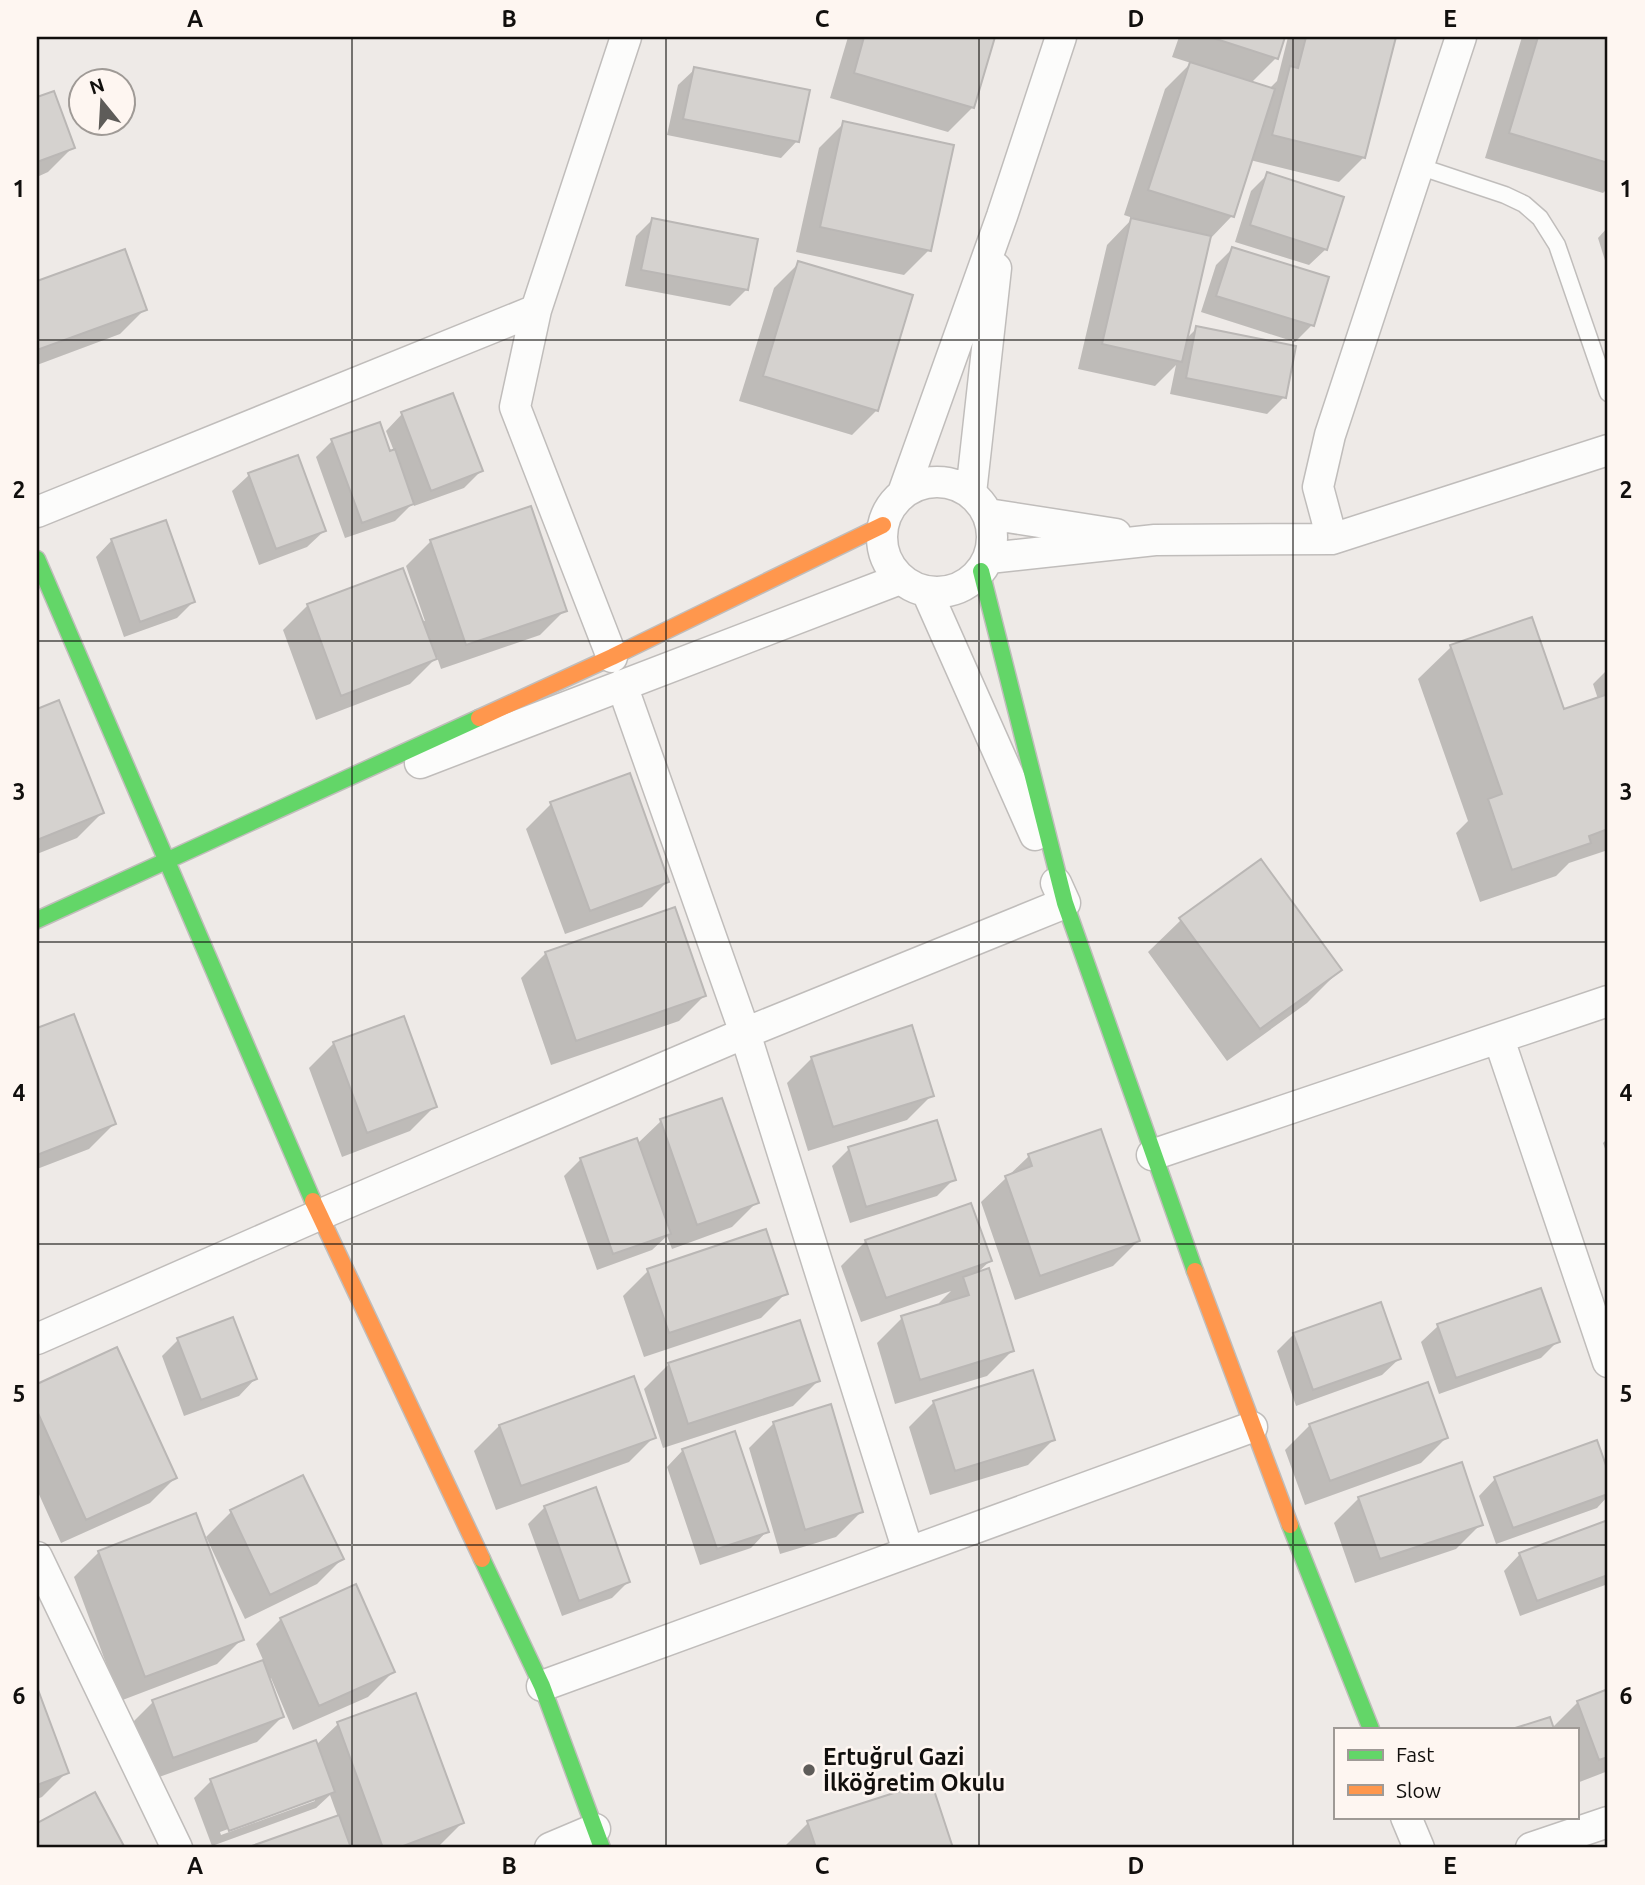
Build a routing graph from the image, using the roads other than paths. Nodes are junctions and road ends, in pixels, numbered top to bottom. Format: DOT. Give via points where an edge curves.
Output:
graph roads {
  1 [pos="626,37"];
  2 [pos="1060,37"];
  3 [pos="1461,37"];
  4 [pos="1418,166"];
  5 [pos="1002,216"];
  6 [pos="536,310"];
  7 [pos="1608,393"];
  8 [pos="1608,450"];
  9 [pos="904,493"];
  10 [pos="979,504"];
  11 [pos="37,512"];
  12 [pos="883,525"];
  13 [pos="1332,539"];
  14 [pos="1155,540"];
  15 [pos="37,559"];
  16 [pos="985,565"];
  17 [pos="914,585"];
  18 [pos="612,657"];
  19 [pos="622,685"];
  20 [pos="165,861"];
  21 [pos="1065,904"];
  22 [pos="37,920"];
  23 [pos="1608,1001"];
  24 [pos="745,1033"];
  25 [pos="1499,1039"];
  26 [pos="1152,1155"];
  27 [pos="319,1214"];
  28 [pos="37,1339"];
  29 [pos="1607,1355"];
  30 [pos="1252,1427"];
  31 [pos="908,1551"];
  32 [pos="37,1557"];
  33 [pos="542,1686"];
  34 [pos="1371,1728"];
  35 [pos="1406,1818"];
  36 [pos="1608,1822"];
  37 [pos="598,1839"];
  38 [pos="177,1848"];
  39 [pos="550,1848"];
  40 [pos="1419,1848"];
  41 [pos="1531,1848"];
  1 -- 6 [label="street"];
  2 -- 5 [label="street"];
  3 -- 4 [label="street"];
  4 -- 7 [label="lane" via="1505,195 1541,218 1557,245"];
  4 -- 13 [label="street" via="1330,435 1318,487"];
  5 -- 9 [label="street"];
  5 -- 10 [label="street"];
  6 -- 11 [label="street"];
  6 -- 18 [label="street" via="515,407"];
  8 -- 13 [label="street"];
  9 -- 10 [label="street" via="937,482 955,485"];
  9 -- 12 [label="street"];
  10 -- 14 [label="street"];
  10 -- 16 [label="street" via="992,529"];
  12 -- 17 [label="street" via="881,540 890,568"];
  12 -- 18 [label="street"];
  13 -- 14 [label="street"];
  14 -- 16 [label="street"];
  15 -- 20 [label="street"];
  16 -- 17 [label="street" via="957,589 942,592"];
  16 -- 21 [label="street"];
  17 -- 19 [label="street"];
  17 -- 21 [label="street"];
  18 -- 20 [label="street"];
  19 -- 20 [label="street"];
  19 -- 24 [label="street"];
  20 -- 22 [label="street"];
  20 -- 27 [label="street"];
  21 -- 24 [label="street"];
  21 -- 26 [label="street"];
  23 -- 25 [label="street"];
  24 -- 27 [label="street"];
  24 -- 31 [label="street"];
  25 -- 26 [label="street"];
  25 -- 29 [label="street"];
  26 -- 30 [label="street"];
  27 -- 28 [label="street"];
  27 -- 33 [label="street"];
  30 -- 31 [label="street"];
  30 -- 34 [label="street"];
  31 -- 33 [label="street"];
  32 -- 38 [label="street"];
  33 -- 37 [label="street"];
  35 -- 40 [label="street"];
  36 -- 41 [label="street"];
  37 -- 39 [label="street"];
}
